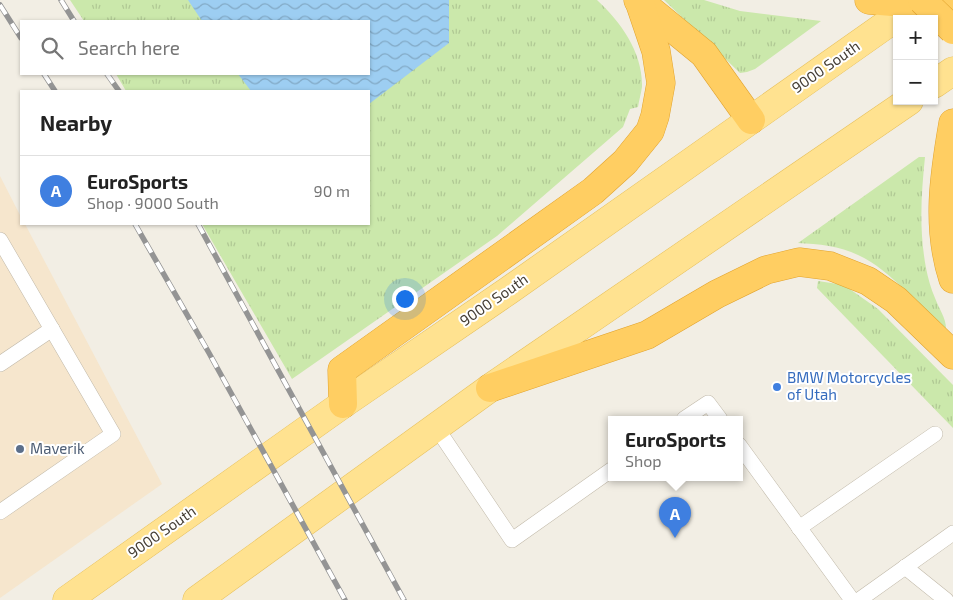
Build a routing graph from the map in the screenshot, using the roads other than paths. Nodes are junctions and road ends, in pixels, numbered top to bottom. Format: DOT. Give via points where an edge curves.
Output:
graph roads {
  1 [pos="638,0"];
  2 [pos="869,0"];
  3 [pos="920,1"];
  4 [pos="953,4"];
  5 [pos="953,30"];
  6 [pos="953,71"];
  7 [pos="938,81"];
  8 [pos="903,105"];
  9 [pos="751,120"];
  10 [pos="953,123"];
  11 [pos="0,240"];
  12 [pos="953,279"];
  13 [pos="52,329"];
  14 [pos="953,355"];
  15 [pos="0,364"];
  16 [pos="490,388"];
  17 [pos="344,404"];
  18 [pos="688,416"];
  19 [pos="718,416"];
  20 [pos="436,427"];
  21 [pos="935,434"];
  22 [pos="743,450"];
  23 [pos="608,472"];
  24 [pos="0,512"];
  25 [pos="800,528"];
  26 [pos="953,533"];
  27 [pos="906,567"];
  28 [pos="67,600"];
  29 [pos="197,600"];
  30 [pos="852,600"];
  31 [pos="859,600"];
  32 [pos="946,600"];
  1 -- 9 [label="highway" via="704,54"];
  1 -- 17 [label="highway" via="656,50 661,83 650,131 625,162 593,191 342,370"];
  2 -- 3 [label="highway"];
  3 -- 4 [label="highway"];
  3 -- 5 [label="highway, bridge"];
  3 -- 9 [label="main road, 9000 South"];
  6 -- 7 [label="main road"];
  8 -- 16 [label="main road"];
  9 -- 17 [label="main road, 9000 South"];
  10 -- 12 [label="highway" via="942,224 946,258"];
  11 -- 13 [label="lane"];
  13 -- 15 [label="lane"];
  13 -- 24 [label="lane" via="113,434"];
  14 -- 16 [label="highway" via="896,300 868,281 830,266 799,262 766,270 716,294 647,335"];
  16 -- 20 [label="main road"];
  17 -- 28 [label="main road, 9000 South"];
  18 -- 19 [label="lane" via="708,403"];
  20 -- 23 [label="lane" via="512,540"];
  20 -- 29 [label="main road"];
  21 -- 25 [label="lane"];
  22 -- 25 [label="lane"];
  25 -- 30 [label="lane"];
  26 -- 27 [label="lane"];
  27 -- 31 [label="lane"];
  27 -- 32 [label="lane"];
}
